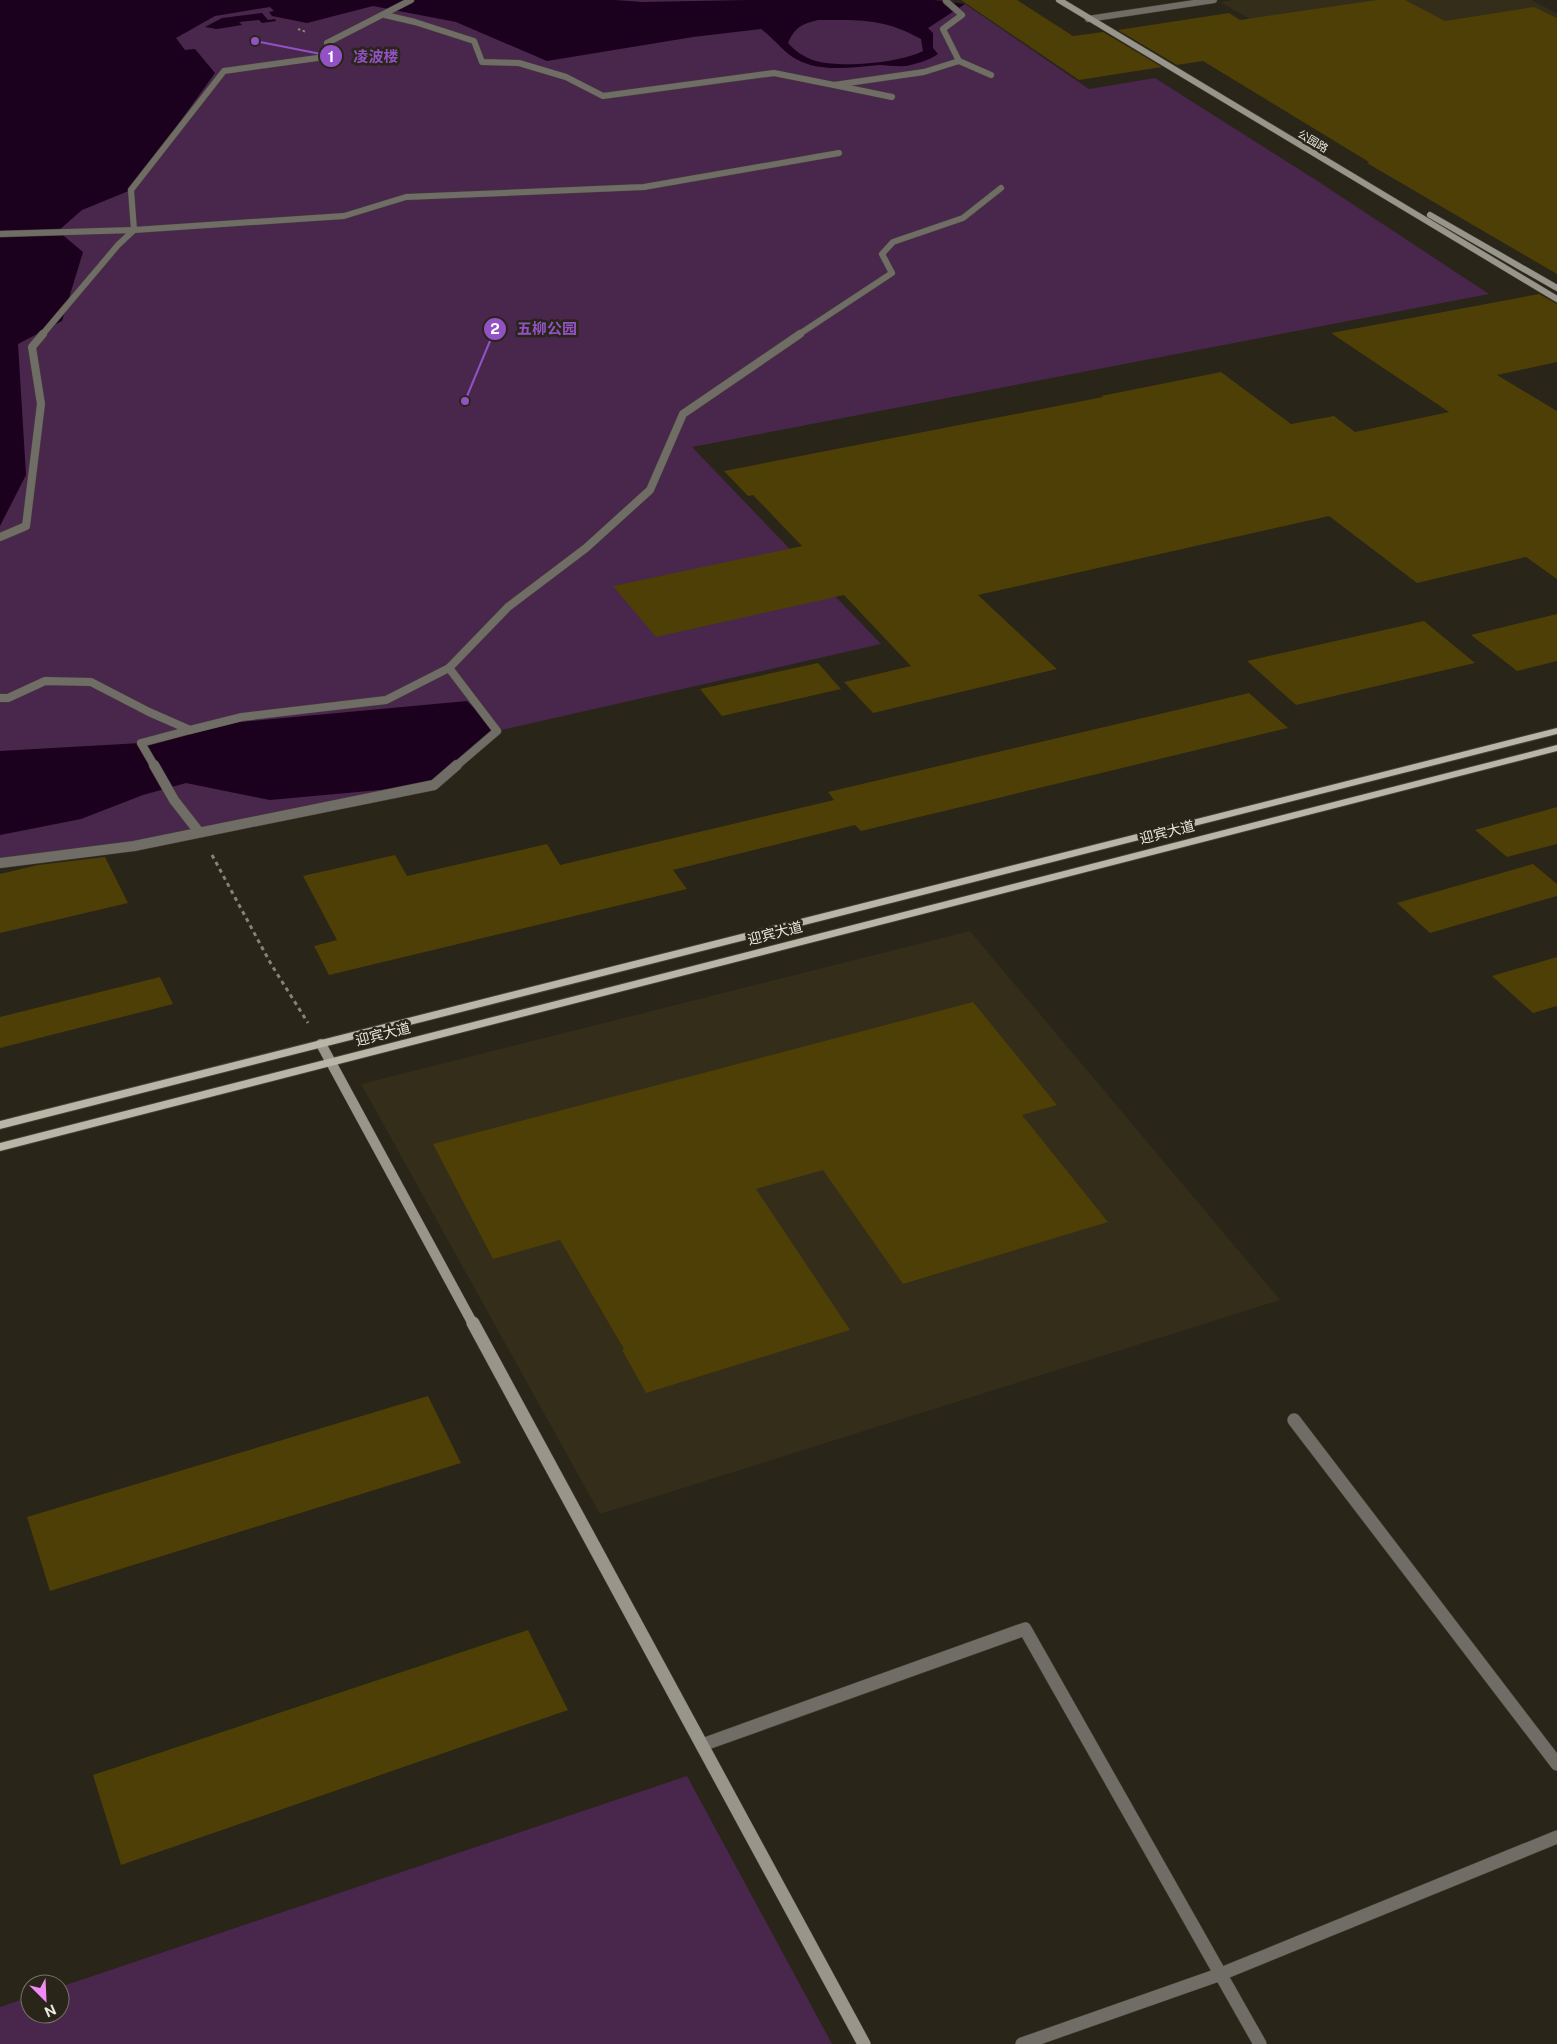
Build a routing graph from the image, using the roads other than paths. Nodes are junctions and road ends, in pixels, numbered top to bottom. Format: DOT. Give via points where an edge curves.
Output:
graph roads {
  1 [pos="411,0"];
  2 [pos="1058,0"];
  3 [pos="1071,0"];
  4 [pos="1214,0"];
  5 [pos="946,2"];
  6 [pos="385,14"];
  7 [pos="1099,17"];
  8 [pos="1088,19"];
  9 [pos="959,61"];
  10 [pos="990,75"];
  11 [pos="834,86"];
  12 [pos="892,97"];
  13 [pos="839,153"];
  14 [pos="1001,188"];
  15 [pos="134,230"];
  16 [pos="0,234"];
  17 [pos="1557,288"];
  18 [pos="1557,299"];
  19 [pos="0,537"];
  20 [pos="449,668"];
  21 [pos="0,698"];
  22 [pos="190,730"];
  23 [pos="1557,731"];
  24 [pos="1557,748"];
  25 [pos="199,832"];
  26 [pos="0,863"];
  27 [pos="321,1044"];
  28 [pos="331,1062"];
  29 [pos="0,1125"];
  30 [pos="0,1147"];
  31 [pos="1294,1420"];
  32 [pos="702,1745"];
  33 [pos="1557,1764"];
  34 [pos="1557,1837"];
  35 [pos="1221,1974"];
  36 [pos="864,2044"];
  37 [pos="1022,2044"];
  38 [pos="1260,2044"];
  1 -- 6 [label="street"];
  2 -- 8 [label="street, 公园路"];
  3 -- 7 [label="street"];
  4 -- 7 [label="street"];
  5 -- 9 [label="street" via="962,15 943,29"];
  6 -- 11 [label="street" via="474,41 482,62 519,63 566,76 603,96 774,73"];
  6 -- 15 [label="street" via="327,43 332,56 224,71 131,190"];
  7 -- 8 [label="street"];
  7 -- 17 [label="street"];
  8 -- 18 [label="street, 公园路"];
  9 -- 10 [label="street"];
  9 -- 11 [label="street" via="924,72"];
  11 -- 12 [label="street"];
  13 -- 15 [label="street" via="644,187 406,197 344,216"];
  14 -- 20 [label="street" via="963,218 893,242 882,254 892,274 683,414 650,490 586,548 508,606"];
  15 -- 16 [label="street"];
  15 -- 19 [label="street" via="32,347 41,404 26,526"];
  20 -- 22 [label="street" via="386,700 242,717"];
  20 -- 25 [label="street" via="497,731 434,785"];
  21 -- 22 [label="street" via="8,698 45,681 91,682"];
  22 -- 25 [label="street" via="141,743 174,800"];
  23 -- 27 [label="main road, 迎宾大道"];
  24 -- 28 [label="main road, 迎宾大道"];
  25 -- 26 [label="street" via="134,846"];
  27 -- 28 [label="street"];
  27 -- 29 [label="main road, 迎宾大道"];
  28 -- 30 [label="main road, 迎宾大道"];
  28 -- 32 [label="street"];
  31 -- 33 [label="street"];
  32 -- 35 [label="street" via="1025,1629"];
  32 -- 36 [label="street"];
  34 -- 35 [label="street"];
  35 -- 37 [label="street"];
  35 -- 38 [label="street"];
}
